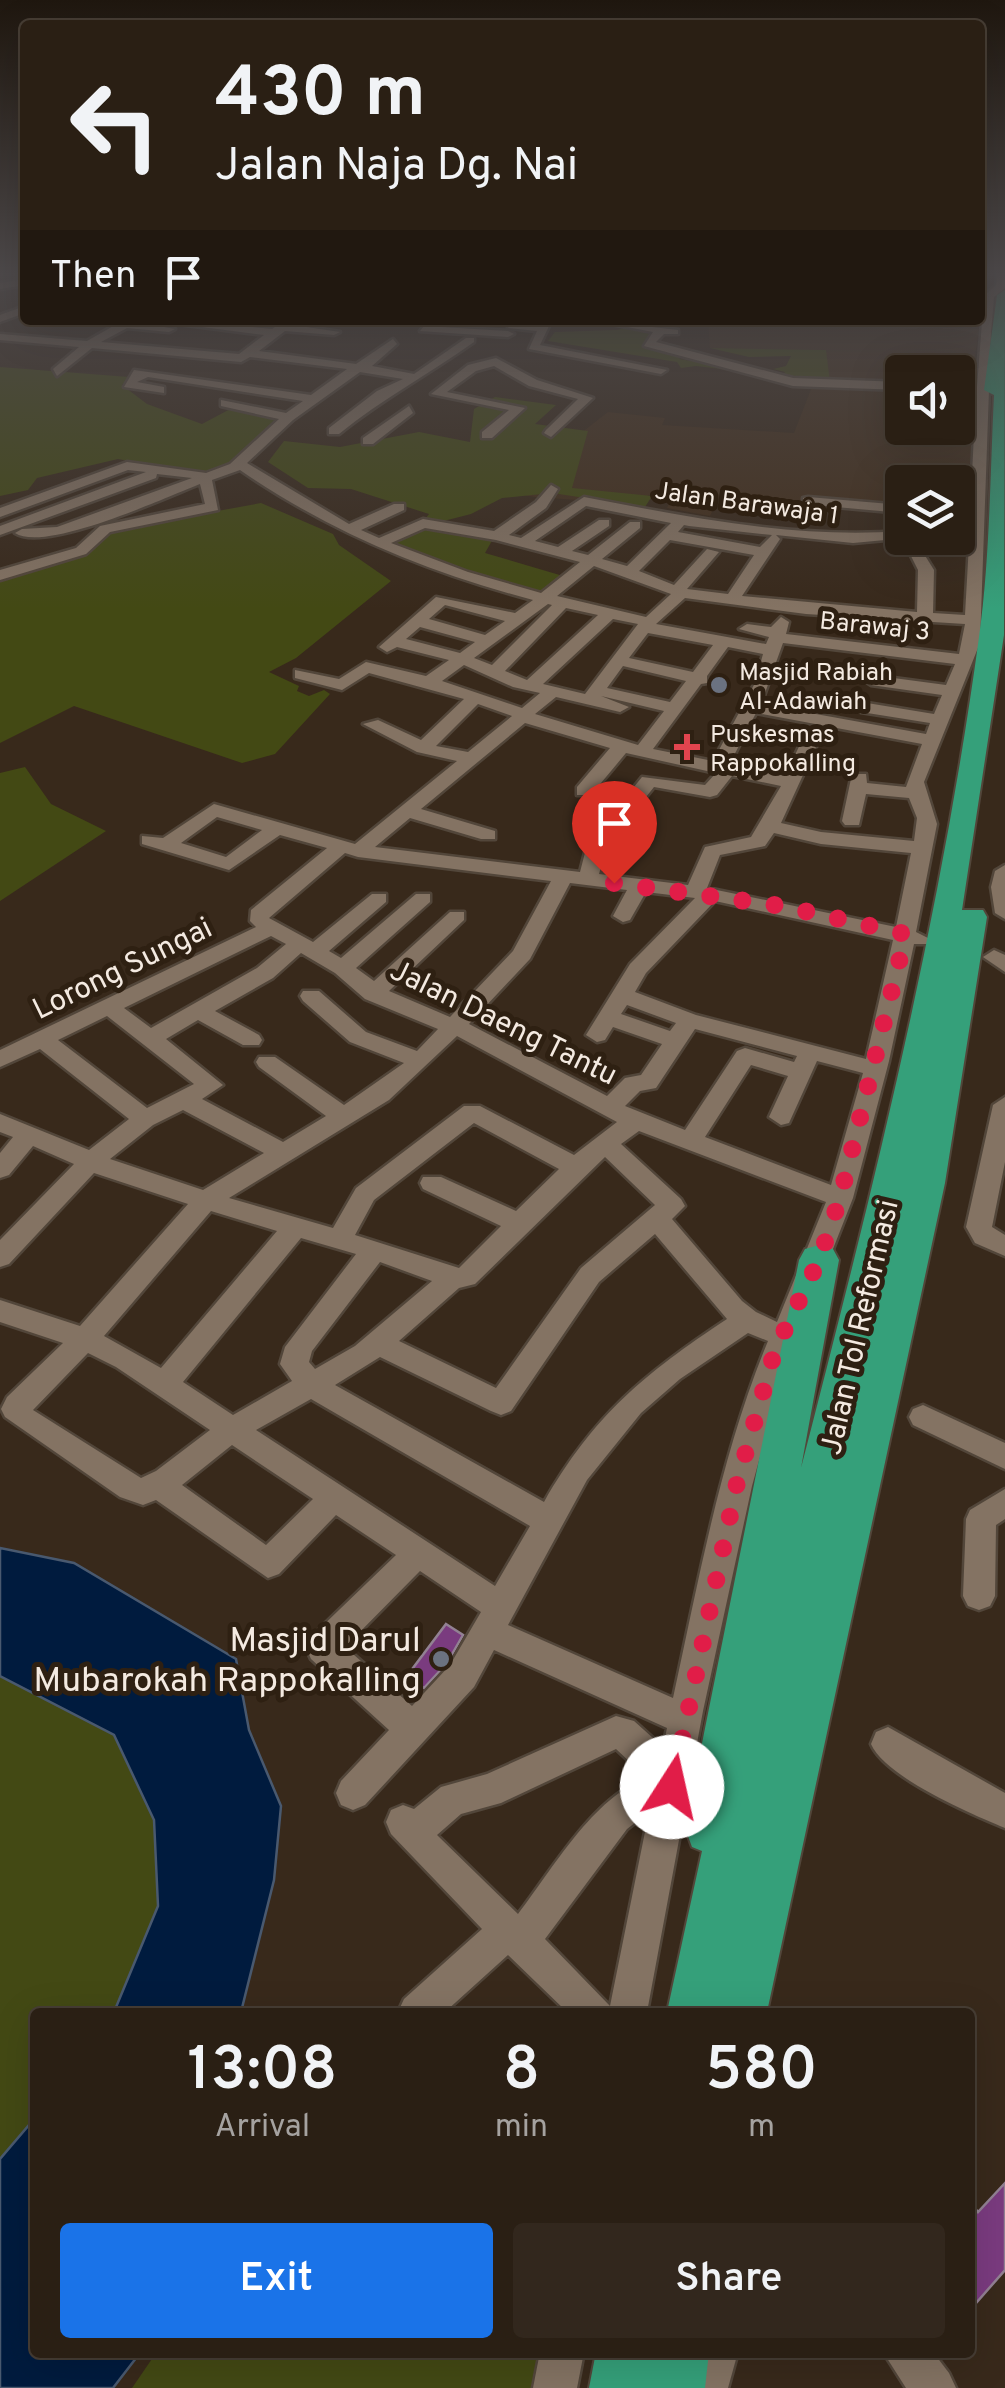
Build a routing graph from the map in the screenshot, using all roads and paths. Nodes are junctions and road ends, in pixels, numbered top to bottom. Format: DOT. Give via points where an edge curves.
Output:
graph roads {
  1 [pos="141,386"];
  2 [pos="329,386"];
  3 [pos="408,386"];
  4 [pos="420,386"];
  5 [pos="447,386"];
  6 [pos="499,386"];
  7 [pos="543,386"];
  8 [pos="983,386"];
  9 [pos="993,386"];
  10 [pos="1004,386"];
  11 [pos="245,387"];
  12 [pos="333,387"];
  13 [pos="160,390"];
  14 [pos="975,391"];
  15 [pos="983,391"];
  16 [pos="437,394"];
  17 [pos="375,398"];
  18 [pos="482,401"];
  19 [pos="312,406"];
  20 [pos="336,414"];
  21 [pos="354,417"];
  22 [pos="288,418"];
  23 [pos="374,420"];
  24 [pos="554,428"];
  25 [pos="334,431"];
  26 [pos="487,435"];
  27 [pos="368,441"];
  28 [pos="240,464"];
  29 [pos="156,473"];
  30 [pos="106,474"];
  31 [pos="212,476"];
  32 [pos="551,489"];
  33 [pos="104,495"];
  34 [pos="0,497"];
  35 [pos="808,502"];
  36 [pos="129,507"];
  37 [pos="399,507"];
  38 [pos="885,508"];
  39 [pos="790,511"];
  40 [pos="0,512"];
  41 [pos="975,515"];
  42 [pos="978,515"];
  43 [pos="682,521"];
  44 [pos="604,523"];
  45 [pos="634,525"];
  46 [pos="20,529"];
  47 [pos="350,529"];
  48 [pos="779,530"];
  49 [pos="0,531"];
  50 [pos="668,535"];
  51 [pos="497,536"];
  52 [pos="885,536"];
  53 [pos="853,539"];
  54 [pos="976,540"];
  55 [pos="524,542"];
  56 [pos="379,543"];
  57 [pos="561,552"];
  58 [pos="712,552"];
  59 [pos="766,552"];
  60 [pos="917,555"];
  61 [pos="589,560"];
  62 [pos="850,562"];
  63 [pos="630,570"];
  64 [pos="0,575"];
  65 [pos="995,577"];
  66 [pos="679,592"];
  67 [pos="542,598"];
  68 [pos="732,599"];
  69 [pos="563,602"];
  70 [pos="784,607"];
  71 [pos="610,614"];
  72 [pos="925,618"];
  73 [pos="518,619"];
  74 [pos="417,621"];
  75 [pos="646,625"];
  76 [pos="747,629"];
  77 [pos="977,639"];
  78 [pos="394,640"];
  79 [pos="487,640"];
  80 [pos="777,641"];
  81 [pos="723,643"];
  82 [pos="461,658"];
  83 [pos="616,660"];
  84 [pos="366,667"];
  85 [pos="493,673"];
  86 [pos="301,674"];
  87 [pos="700,678"];
  88 [pos="871,680"];
  89 [pos="429,682"];
  90 [pos="530,686"];
  91 [pos="1005,686"];
  92 [pos="952,691"];
  93 [pos="552,692"];
  94 [pos="592,695"];
  95 [pos="475,698"];
  96 [pos="752,706"];
  97 [pos="861,707"];
  98 [pos="620,708"];
  99 [pos="677,709"];
  100 [pos="526,716"];
  101 [pos="942,720"];
  102 [pos="372,724"];
  103 [pos="811,738"];
  104 [pos="935,741"];
  105 [pos="423,748"];
  106 [pos="632,749"];
  107 [pos="470,758"];
  108 [pos="723,769"];
  109 [pos="792,782"];
  110 [pos="584,791"];
  111 [pos="914,793"];
  112 [pos="404,810"];
  113 [pos="852,821"];
  114 [pos="770,826"];
  115 [pos="277,828"];
  116 [pos="488,835"];
  117 [pos="922,848"];
  118 [pos="350,849"];
  119 [pos="562,878"];
  120 [pos="588,880"];
  121 [pos="1004,884"];
  122 [pos="640,886"];
  123 [pos="702,893"];
  124 [pos="379,898"];
  125 [pos="422,898"];
  126 [pos="1005,913"];
  127 [pos="457,916"];
  128 [pos="623,916"];
  129 [pos="270,929"];
  130 [pos="914,937"];
  131 [pos="307,948"];
  132 [pos="343,968"];
  133 [pos="373,994"];
  134 [pos="622,994"];
  135 [pos="311,996"];
  136 [pos="109,1007"];
  137 [pos="200,1012"];
  138 [pos="454,1025"];
  139 [pos="683,1030"];
  140 [pos="152,1038"];
  141 [pos="43,1040"];
  142 [pos="251,1040"];
  143 [pos="0,1060"];
  144 [pos="421,1061"];
  145 [pos="267,1062"];
  146 [pos="805,1062"];
  147 [pos="873,1068"];
  148 [pos="184,1100"];
  149 [pos="1005,1105"];
  150 [pos="610,1108"];
  151 [pos="344,1116"];
  152 [pos="781,1117"];
  153 [pos="145,1119"];
  154 [pos="635,1121"];
  155 [pos="0,1122"];
  156 [pos="29,1135"];
  157 [pos="689,1143"];
  158 [pos="606,1144"];
  159 [pos="281,1151"];
  160 [pos="89,1163"];
  161 [pos="576,1167"];
  162 [pos="0,1168"];
  163 [pos="432,1183"];
  164 [pos="840,1198"];
  165 [pos="208,1199"];
  166 [pos="656,1218"];
  167 [pos="520,1224"];
  168 [pos="295,1227"];
  169 [pos="339,1240"];
  170 [pos="1005,1246"];
  171 [pos="374,1250"];
  172 [pos="0,1257"];
  173 [pos="819,1260"];
  174 [pos="452,1279"];
  175 [pos="0,1311"];
  176 [pos="746,1320"];
  177 [pos="780,1335"];
  178 [pos="85,1338"];
  179 [pos="377,1343"];
  180 [pos="165,1384"];
  181 [pos="314,1386"];
  182 [pos="7,1409"];
  183 [pos="923,1417"];
  184 [pos="228,1430"];
  185 [pos="1005,1457"];
  186 [pos="160,1483"];
  187 [pos="334,1496"];
  188 [pos="1005,1502"];
  189 [pos="548,1521"];
  190 [pos="418,1554"];
  191 [pos="979,1596"];
  192 [pos="496,1620"];
  193 [pos="684,1720"];
  194 [pos="414,1730"];
  195 [pos="888,1744"];
  196 [pos="673,1783"];
  197 [pos="352,1793"];
  198 [pos="1005,1811"];
  199 [pos="514,1936"];
  200 [pos="422,2008"];
  201 [pos="590,2008"];
  202 [pos="629,2008"];
  203 [pos="680,2008"];
  204 [pos="696,2008"];
  205 [pos="740,2008"];
  206 [pos="561,2358"];
  207 [pos="627,2358"];
  208 [pos="677,2358"];
  209 [pos="715,2358"];
  210 [pos="554,2388"];
  211 [pos="622,2388"];
  212 [pos="672,2388"];
  213 [pos="706,2388"];
  1 -- 13 [label="street"];
  2 -- 12 [label="street"];
  3 -- 17 [label="street"];
  4 -- 16 [label="street"];
  5 -- 16 [label="street"];
  6 -- 18 [label="street"];
  7 -- 24 [label="street" via="587,397"];
  8 -- 15 [label="street"];
  9 -- 65 [label="highway"];
  10 -- 65 [label="highway"];
  11 -- 19 [label="street"];
  11 -- 22 [label="street" via="224,403"];
  12 -- 17 [label="street"];
  12 -- 19 [label="street"];
  14 -- 15 [label="street"];
  15 -- 42 [label="street"];
  16 -- 18 [label="street"];
  17 -- 21 [label="street"];
  17 -- 27 [label="street" via="415,411"];
  18 -- 26 [label="street" via="519,408"];
  19 -- 22 [label="street"];
  20 -- 21 [label="street"];
  21 -- 23 [label="street"];
  21 -- 25 [label="street"];
  22 -- 28 [label="street"];
  28 -- 31 [label="street"];
  28 -- 47 [label="street" via="283,496"];
  29 -- 30 [label="street" via="130,466"];
  29 -- 31 [label="street"];
  29 -- 33 [label="street"];
  30 -- 34 [label="street"];
  30 -- 40 [label="street"];
  31 -- 36 [label="street"];
  31 -- 64 [label="street" via="213,507 105,530 81,551"];
  32 -- 51 [label="street" via="538,508"];
  33 -- 36 [label="street"];
  33 -- 46 [label="street"];
  35 -- 38 [label="street"];
  36 -- 46 [label="street" via="58,530"];
  37 -- 47 [label="street"];
  39 -- 48 [label="street"];
  41 -- 42 [label="street"];
  42 -- 54 [label="street"];
  43 -- 48 [label="street, Jalan Barawaja 1" via="737,520"];
  43 -- 50 [label="street"];
  43 -- 55 [label="street, Jalan Barawaja 1" via="585,501"];
  44 -- 57 [label="street"];
  45 -- 61 [label="street"];
  46 -- 49 [label="street"];
  47 -- 56 [label="street"];
  48 -- 53 [label="street, Jalan Barawaja 1"];
  48 -- 59 [label="street"];
  50 -- 59 [label="street"];
  50 -- 63 [label="street"];
  51 -- 55 [label="street"];
  51 -- 56 [label="street" via="422,523"];
  52 -- 53 [label="street, Jalan Barawaja 1"];
  53 -- 62 [label="street"];
  54 -- 77 [label="street"];
  55 -- 57 [label="street"];
  56 -- 67 [label="street" via="449,574"];
  57 -- 61 [label="street"];
  58 -- 66 [label="street"];
  59 -- 68 [label="street"];
  60 -- 72 [label="street" via="926,570"];
  61 -- 63 [label="street"];
  61 -- 67 [label="street"];
  63 -- 66 [label="street"];
  65 -- 77 [label="highway, Jalan Tol Reformasi"];
  66 -- 68 [label="street"];
  66 -- 75 [label="street"];
  67 -- 69 [label="street"];
  67 -- 73 [label="street"];
  68 -- 70 [label="street"];
  69 -- 71 [label="street"];
  69 -- 85 [label="street"];
  70 -- 72 [label="street"];
  70 -- 80 [label="street"];
  71 -- 75 [label="street"];
  71 -- 90 [label="street"];
  72 -- 77 [label="street"];
  73 -- 74 [label="street" via="444,600"];
  73 -- 79 [label="street"];
  74 -- 78 [label="street"];
  74 -- 79 [label="street"];
  75 -- 81 [label="street"];
  75 -- 83 [label="street"];
  76 -- 80 [label="street"];
  77 -- 80 [label="street, Barawaj 3"];
  77 -- 92 [label="street"];
  77 -- 204 [label="highway, Jalan Tol Reformasi" via="934,990"];
  78 -- 82 [label="street"];
  78 -- 84 [label="street"];
  79 -- 82 [label="street"];
  80 -- 81 [label="street"];
  80 -- 96 [label="street"];
  81 -- 87 [label="street"];
  82 -- 85 [label="street"];
  82 -- 89 [label="street"];
  83 -- 87 [label="street"];
  83 -- 94 [label="street"];
  84 -- 86 [label="street" via="342,685"];
  84 -- 89 [label="street"];
  85 -- 90 [label="street"];
  87 -- 99 [label="street"];
  88 -- 92 [label="street"];
  89 -- 95 [label="street"];
  90 -- 93 [label="street"];
  91 -- 205 [label="highway, Jalan Tol Reformasi" via="926,1183"];
  92 -- 101 [label="street"];
  93 -- 94 [label="street"];
  93 -- 100 [label="street"];
  94 -- 98 [label="street"];
  94 -- 99 [label="street"];
  95 -- 100 [label="street"];
  95 -- 105 [label="street"];
  96 -- 104 [label="street"];
  96 -- 108 [label="street"];
  97 -- 101 [label="street"];
  99 -- 106 [label="street"];
  100 -- 106 [label="street"];
  100 -- 107 [label="street"];
  101 -- 104 [label="street"];
  102 -- 105 [label="street"];
  103 -- 109 [label="street"];
  104 -- 111 [label="street"];
  105 -- 107 [label="street"];
  106 -- 108 [label="street"];
  106 -- 110 [label="street"];
  107 -- 112 [label="street"];
  108 -- 109 [label="street"];
  108 -- 120 [label="street" via="710,791 649,781 602,836"];
  109 -- 114 [label="street"];
  111 -- 113 [label="street" via="858,783"];
  111 -- 117 [label="street" via="927,817"];
  112 -- 116 [label="street"];
  112 -- 118 [label="street"];
  114 -- 117 [label="street"];
  114 -- 123 [label="street" via="755,843 712,851"];
  115 -- 115 [label="street" via="229,864 157,843 214,810"];
  115 -- 118 [label="street"];
  117 -- 130 [label="street"];
  118 -- 119 [label="street"];
  118 -- 129 [label="street" via="258,914"];
  119 -- 120 [label="street"];
  119 -- 138 [label="street" via="522,954"];
  120 -- 122 [label="street"];
  121 -- 126 [label="street"];
  122 -- 123 [label="street"];
  122 -- 128 [label="street"];
  123 -- 130 [label="street"];
  123 -- 134 [label="street" via="691,919 642,964"];
  124 -- 131 [label="street"];
  125 -- 132 [label="street"];
  127 -- 133 [label="street"];
  129 -- 131 [label="street, Jalan Daeng Tantu"];
  129 -- 136 [label="street, Lorong Sungai"];
  130 -- 147 [label="street"];
  131 -- 132 [label="street, Jalan Daeng Tantu"];
  131 -- 137 [label="street"];
  132 -- 133 [label="street, Jalan Daeng Tantu"];
  133 -- 138 [label="street, Jalan Daeng Tantu"];
  134 -- 139 [label="street"];
  134 -- 139 [label="street" via="603,1026"];
  135 -- 144 [label="street" via="358,1037"];
  136 -- 140 [label="street"];
  136 -- 141 [label="street, Lorong Sungai"];
  137 -- 140 [label="street"];
  137 -- 142 [label="street"];
  138 -- 144 [label="street"];
  138 -- 150 [label="street, Jalan Daeng Tantu"];
  139 -- 146 [label="street"];
  139 -- 150 [label="street" via="648,1082 633,1084"];
  140 -- 148 [label="street" via="212,1082"];
  141 -- 143 [label="street, Lorong Sungai"];
  141 -- 153 [label="street"];
  144 -- 151 [label="street"];
  145 -- 151 [label="street"];
  146 -- 147 [label="street"];
  146 -- 152 [label="street"];
  146 -- 157 [label="street" via="745,1056"];
  147 -- 164 [label="street"];
  148 -- 153 [label="street"];
  148 -- 159 [label="street"];
  149 -- 170 [label="street" via="979,1227"];
  150 -- 154 [label="street, Jalan Daeng Tantu"];
  151 -- 159 [label="street"];
  153 -- 160 [label="street"];
  154 -- 157 [label="street, Jalan Daeng Tantu"];
  154 -- 158 [label="street"];
  155 -- 156 [label="street"];
  156 -- 160 [label="street"];
  156 -- 162 [label="street"];
  157 -- 164 [label="street, Jalan Daeng Tantu"];
  158 -- 161 [label="street"];
  158 -- 166 [label="street" via="672,1206"];
  159 -- 165 [label="street"];
  160 -- 165 [label="street"];
  160 -- 172 [label="street"];
  161 -- 167 [label="street"];
  161 -- 169 [label="street" via="472,1112 366,1194"];
  163 -- 167 [label="street"];
  164 -- 173 [label="street"];
  165 -- 168 [label="street"];
  165 -- 178 [label="street"];
  166 -- 176 [label="street"];
  166 -- 179 [label="street" via="590,1275 500,1404"];
  167 -- 174 [label="street" via="466,1278"];
  168 -- 169 [label="street"];
  168 -- 180 [label="street"];
  169 -- 171 [label="street"];
  171 -- 174 [label="street"];
  171 -- 181 [label="street" via="292,1357"];
  173 -- 177 [label="street"];
  173 -- 203 [label="highway"];
  174 -- 179 [label="street"];
  175 -- 178 [label="street"];
  176 -- 177 [label="street"];
  176 -- 189 [label="street" via="630,1405 577,1471"];
  177 -- 193 [label="street" via="737,1483"];
  178 -- 180 [label="street"];
  178 -- 182 [label="street"];
  179 -- 181 [label="street"];
  180 -- 184 [label="street"];
  181 -- 184 [label="street"];
  181 -- 189 [label="street"];
  182 -- 186 [label="street" via="130,1488 142,1492"];
  183 -- 185 [label="street"];
  184 -- 186 [label="street"];
  184 -- 187 [label="street"];
  186 -- 187 [label="street" via="268,1564"];
  187 -- 190 [label="street"];
  188 -- 191 [label="street" via="981,1519"];
  189 -- 192 [label="street"];
  190 -- 192 [label="street"];
  190 -- 194 [label="street" via="322,1648"];
  192 -- 193 [label="street"];
  192 -- 194 [label="street" via="462,1676"];
  193 -- 196 [label="street"];
  194 -- 197 [label="street"];
  195 -- 198 [label="street"];
  196 -- 199 [label="street" via="640,1797 615,1818"];
  196 -- 199 [label="street" via="622,1733 608,1734 406,1827"];
  196 -- 202 [label="street"];
  199 -- 200 [label="street"];
  199 -- 201 [label="street"];
  206 -- 210 [label="street"];
  207 -- 211 [label="highway"];
  208 -- 212 [label="highway"];
  209 -- 213 [label="street"];
}
